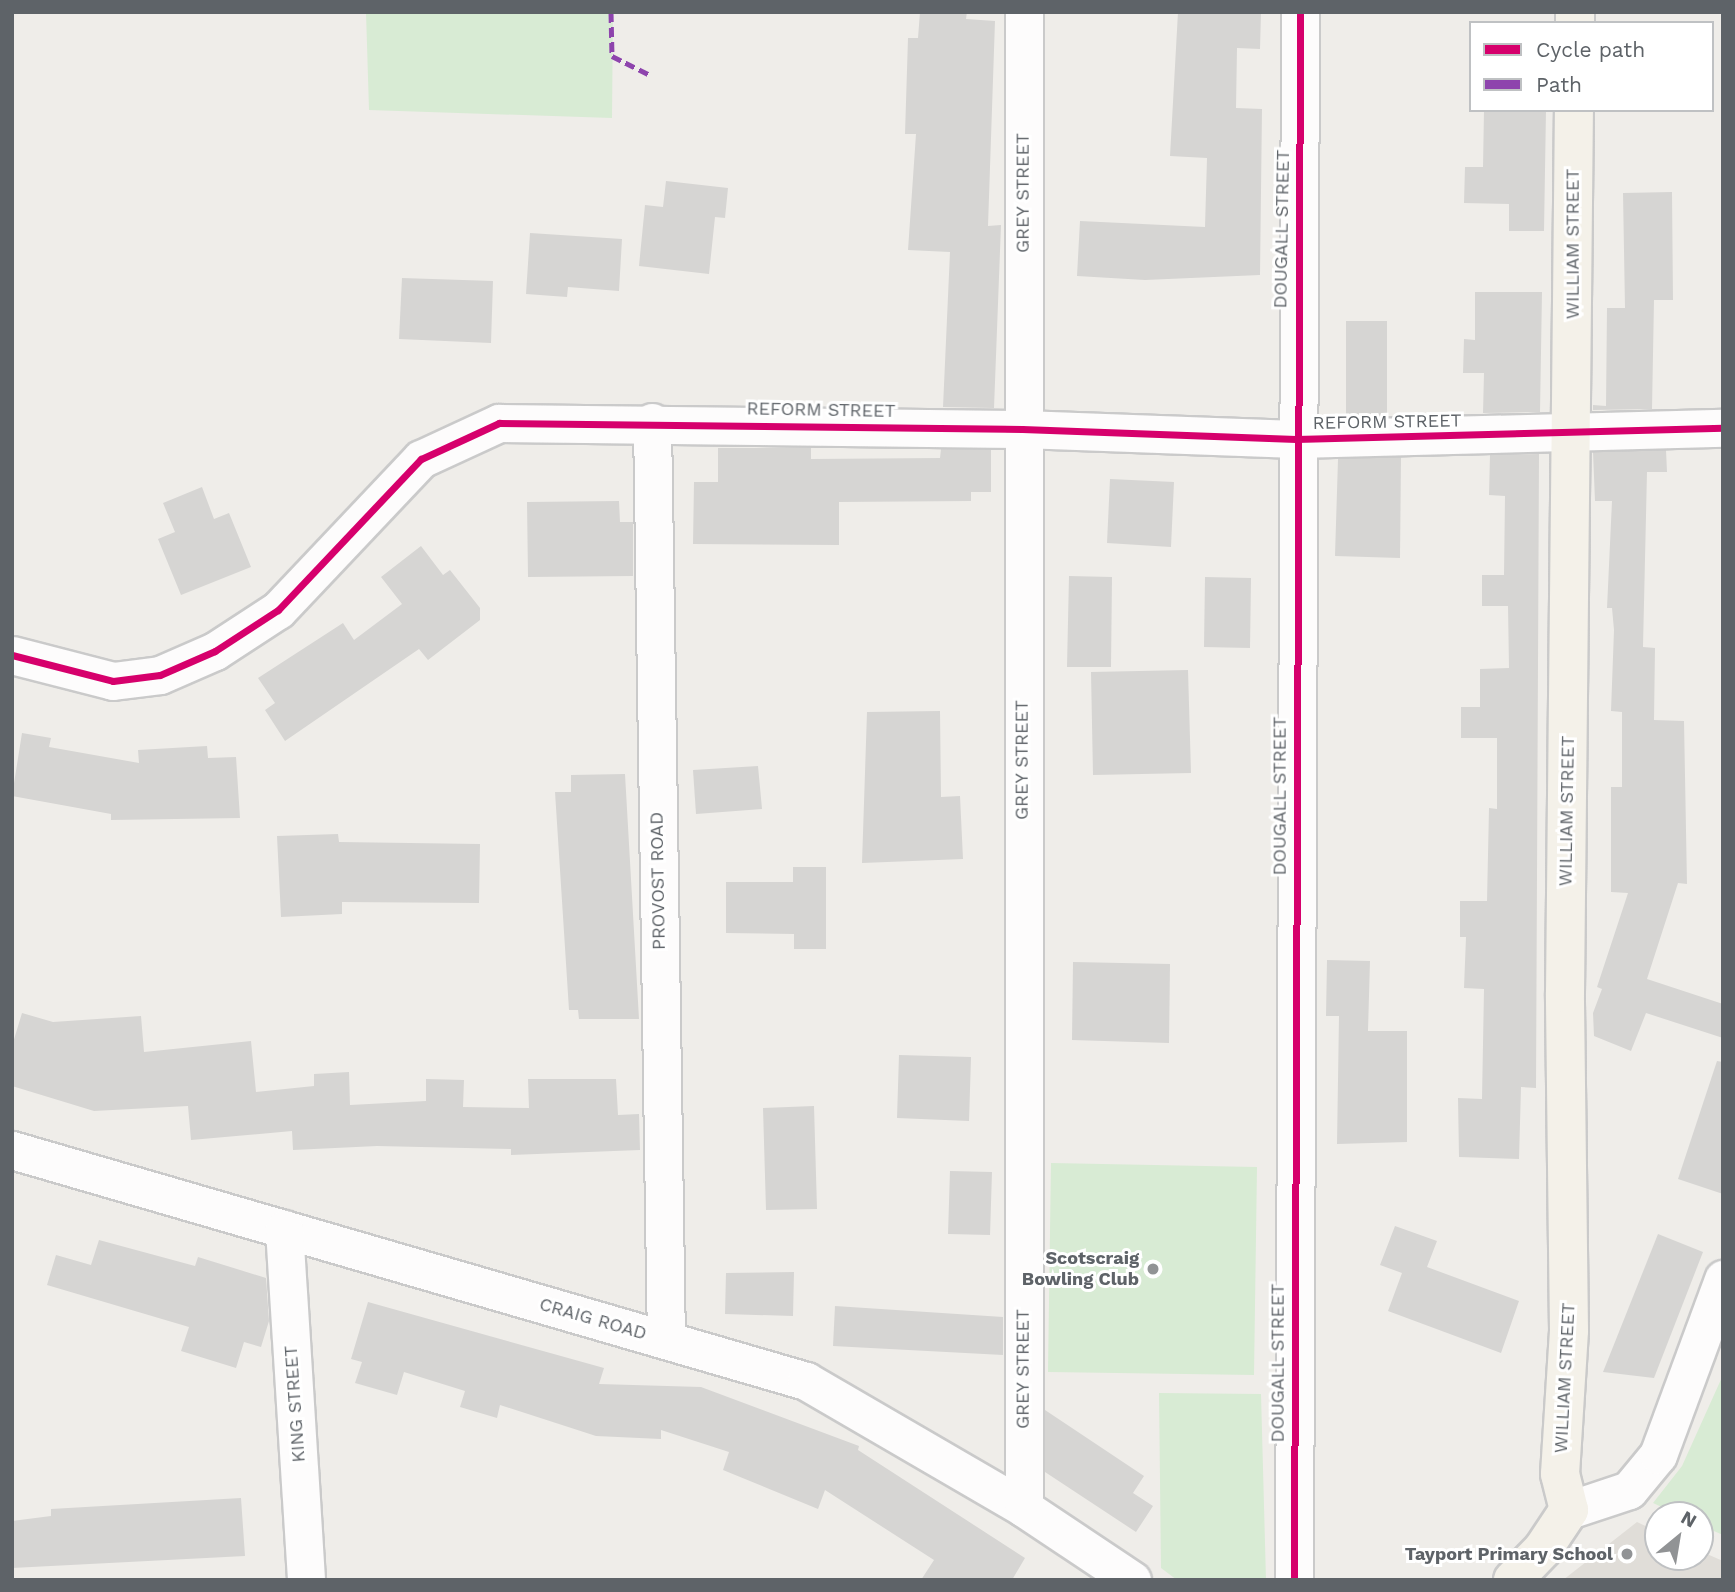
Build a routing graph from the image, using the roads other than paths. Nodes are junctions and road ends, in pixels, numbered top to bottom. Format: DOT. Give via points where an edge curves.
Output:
graph roads {
  1 [pos="1024,12"];
  2 [pos="1300,12"];
  3 [pos="1574,112"];
  4 [pos="652,422"];
  5 [pos="1723,428"];
  6 [pos="1022,429"];
  7 [pos="1572,434"];
  8 [pos="1296,439"];
  9 [pos="12,654"];
  10 [pos="12,1150"];
  11 [pos="284,1229"];
  12 [pos="1723,1279"];
  13 [pos="666,1340"];
  14 [pos="1024,1508"];
  15 [pos="1569,1510"];
  16 [pos="306,1580"];
  17 [pos="1132,1580"];
  18 [pos="1294,1580"];
  19 [pos="1513,1580"];
  1 -- 6 [label="street, GREY STREET"];
  2 -- 8 [label="street, DOUGALL STREET"];
  3 -- 7 [label="main road, WILLIAM STREET"];
  4 -- 6 [label="street, REFORM STREET"];
  4 -- 9 [label="street, REFORM STREET" via="499,423 421,458 278,610 215,651 160,675 113,681"];
  4 -- 13 [label="street, PROVOST ROAD"];
  5 -- 7 [label="street, REFORM STREET"];
  6 -- 8 [label="street, REFORM STREET"];
  6 -- 14 [label="street, GREY STREET"];
  7 -- 8 [label="street, REFORM STREET"];
  7 -- 15 [label="main road, WILLIAM STREET" via="1565,993 1569,1330 1560,1474"];
  8 -- 18 [label="street, DOUGALL STREET"];
  10 -- 11 [label="street, CRAIG ROAD"];
  11 -- 13 [label="street, CRAIG ROAD"];
  11 -- 16 [label="street, KING STREET"];
  12 -- 15 [label="street" via="1658,1455 1629,1490"];
  13 -- 14 [label="street, CRAIG ROAD" via="806,1381"];
  14 -- 17 [label="street, CRAIG ROAD"];
  15 -- 19 [label="main road" via="1543,1549"];
}
